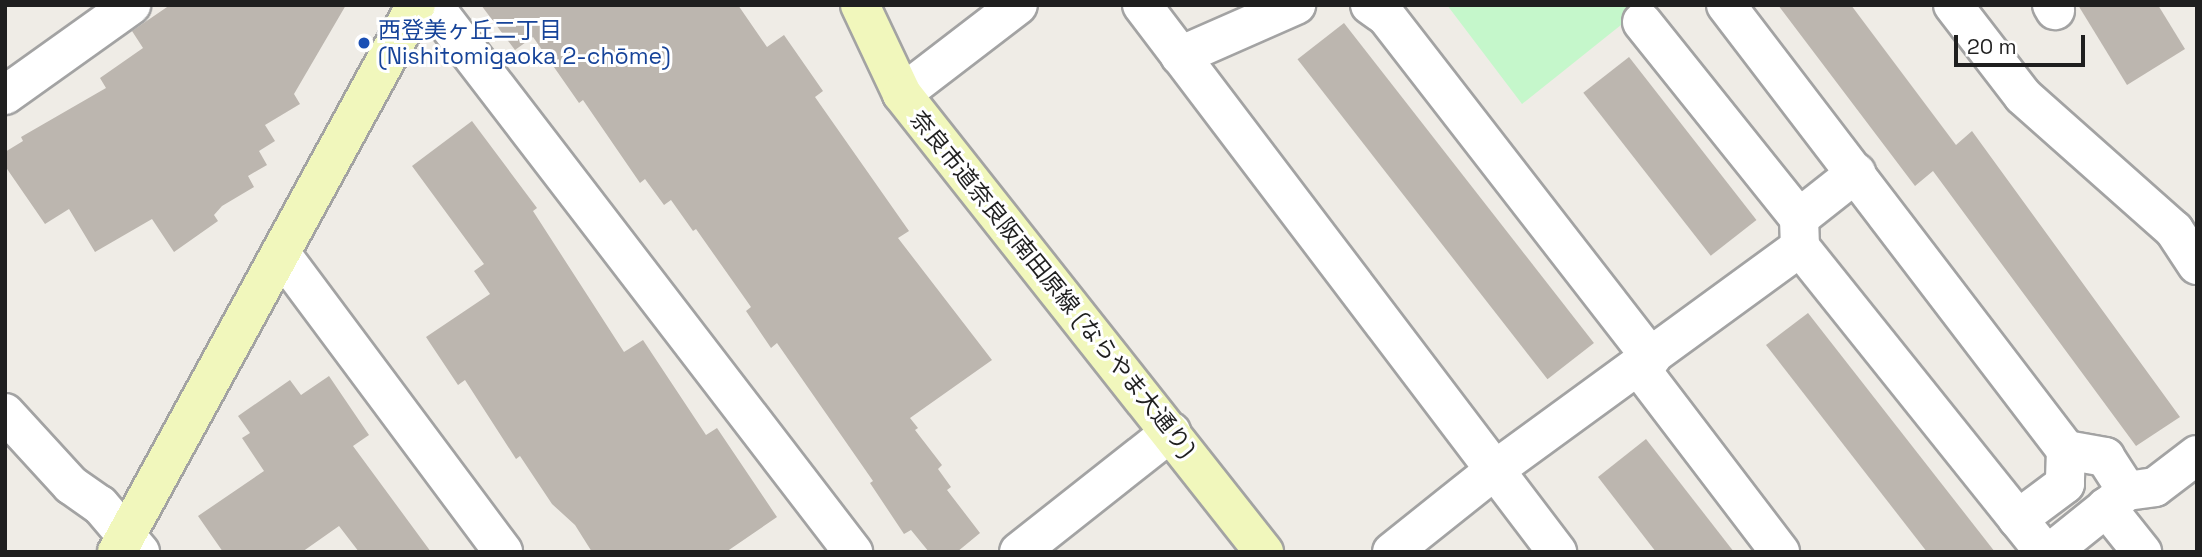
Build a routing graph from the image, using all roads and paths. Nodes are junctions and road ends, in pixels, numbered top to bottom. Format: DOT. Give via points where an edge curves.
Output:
graph roads {
  1 [pos="131,5"];
  2 [pos="416,5"];
  3 [pos="433,5"];
  4 [pos="860,5"];
  5 [pos="1018,5"];
  6 [pos="1142,5"];
  7 [pos="1296,5"];
  8 [pos="1370,5"];
  9 [pos="1726,5"];
  10 [pos="1953,5"];
  11 [pos="1642,22"];
  12 [pos="1180,56"];
  13 [pos="902,94"];
  14 [pos="5,95"];
  15 [pos="1856,173"];
  16 [pos="1799,232"];
  17 [pos="282,255"];
  18 [pos="2197,265"];
  19 [pos="1645,362"];
  20 [pos="7,420"];
  21 [pos="1171,432"];
  22 [pos="2066,450"];
  23 [pos="2197,455"];
  24 [pos="1496,470"];
  25 [pos="2116,499"];
  26 [pos="2018,519"];
  27 [pos="128,546"];
  28 [pos="503,552"];
  29 [pos="853,552"];
  30 [pos="1019,552"];
  31 [pos="1264,552"];
  32 [pos="1392,552"];
  33 [pos="1557,552"];
  34 [pos="1780,552"];
  35 [pos="2044,552"];
  36 [pos="2051,552"];
  37 [pos="2142,552"];
  1 -- 14 [label="street"];
  2 -- 17 [label="street"];
  3 -- 29 [label="street"];
  4 -- 13 [label="street, 奈良市道奈良阪南田原線 (ならやま大通り)"];
  5 -- 13 [label="street"];
  6 -- 12 [label="street"];
  7 -- 12 [label="street"];
  8 -- 19 [label="street" via="1386,16"];
  9 -- 15 [label="street"];
  10 -- 18 [label="street" via="2023,96 2174,230"];
  11 -- 16 [label="street"];
  12 -- 24 [label="street"];
  13 -- 21 [label="street, 奈良市道奈良阪南田原線 (ならやま大通り)"];
  15 -- 16 [label="street"];
  15 -- 22 [label="street"];
  16 -- 19 [label="street"];
  16 -- 26 [label="street"];
  17 -- 27 [label="street"];
  17 -- 28 [label="street"];
  19 -- 24 [label="street"];
  19 -- 34 [label="street"];
  20 -- 27 [label="street" via="71,485 100,505"];
  21 -- 30 [label="street"];
  21 -- 31 [label="street, 奈良市道奈良阪南田原線 (ならやま大通り)"];
  22 -- 25 [label="street" via="2105,457"];
  22 -- 26 [label="street" via="2065,484"];
  23 -- 25 [label="street" via="2155,487"];
  24 -- 32 [label="street"];
  24 -- 33 [label="street"];
  25 -- 36 [label="street"];
  25 -- 37 [label="street"];
  26 -- 35 [label="street"];
}
